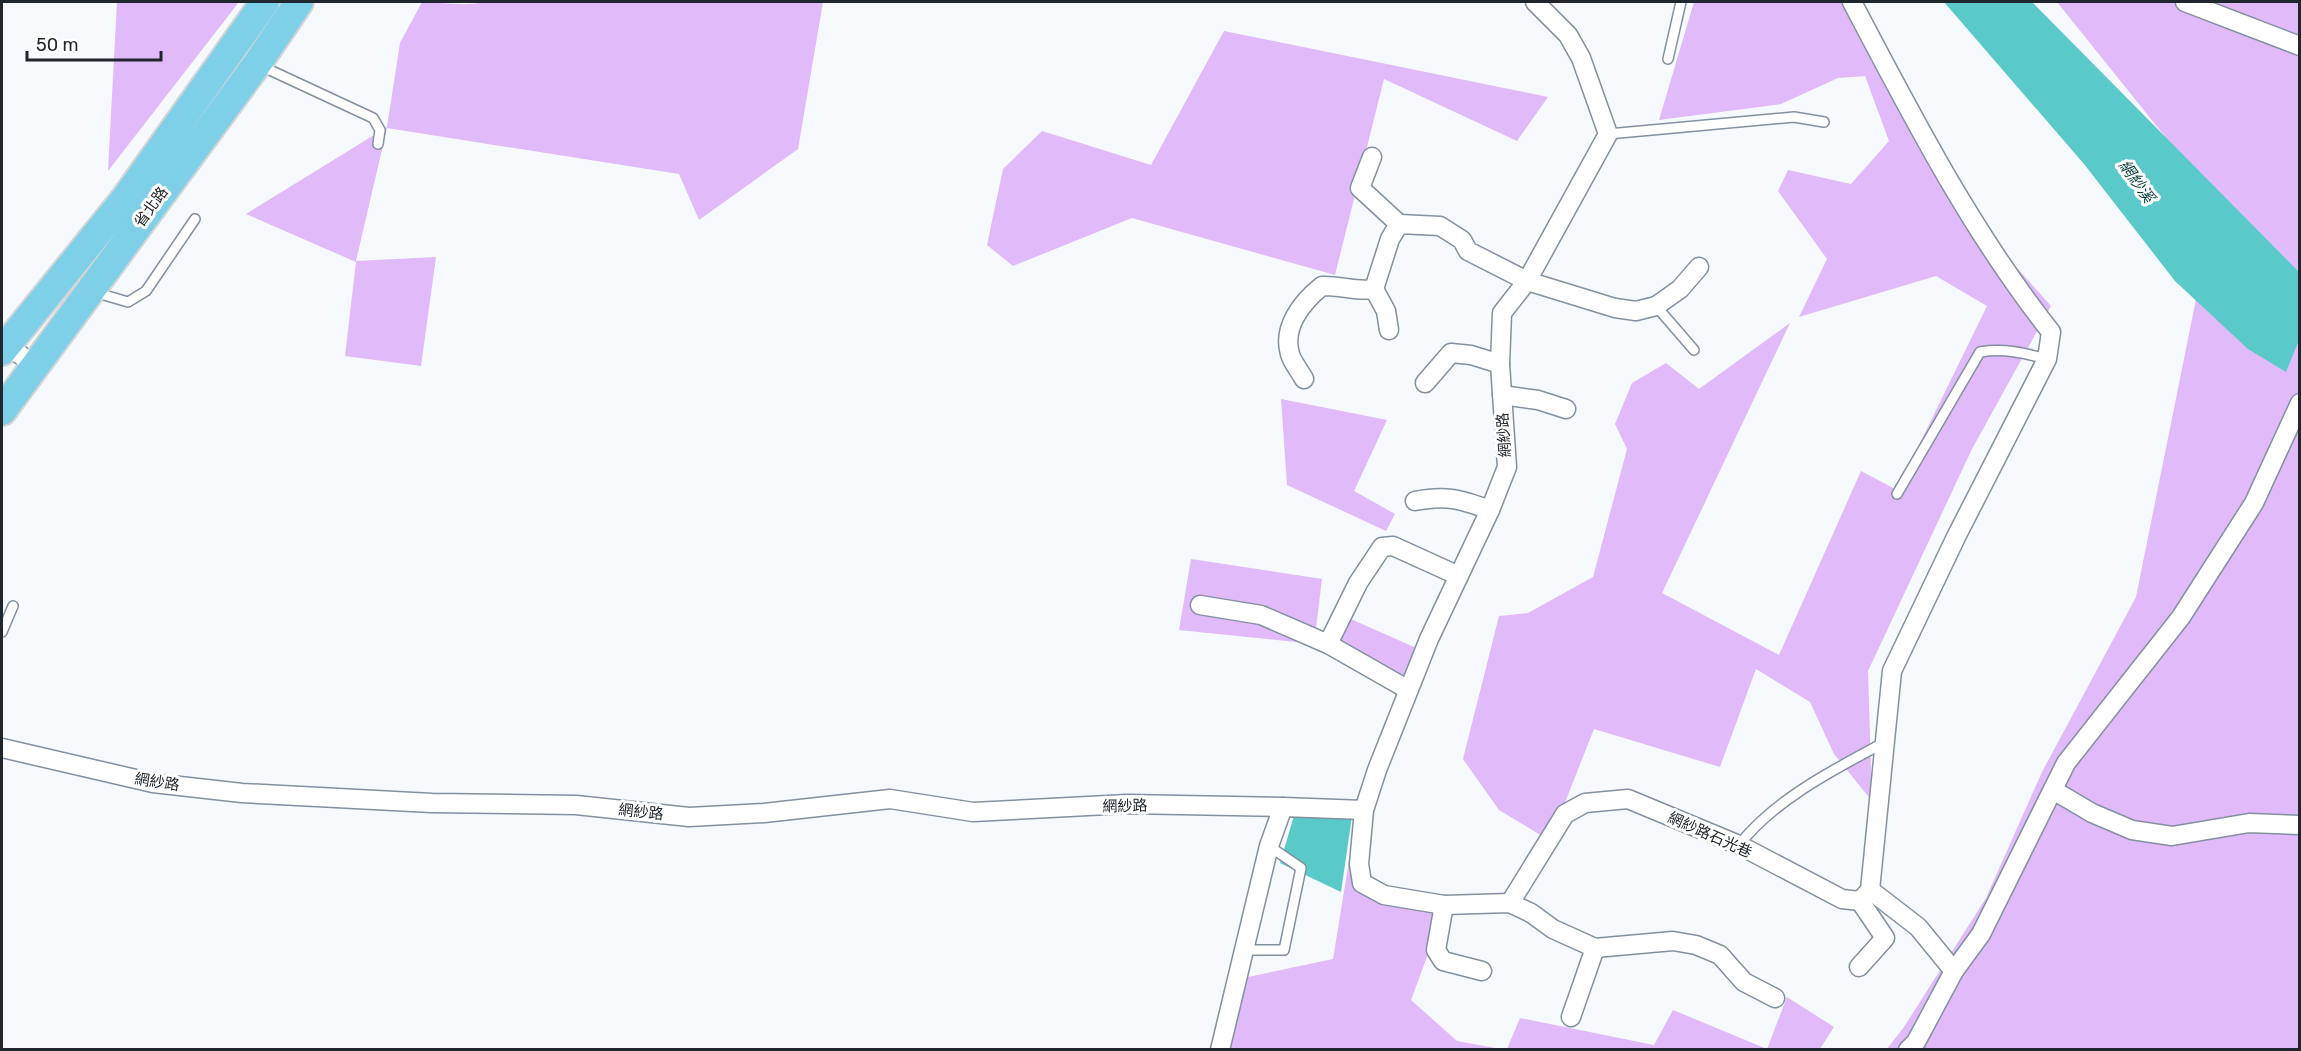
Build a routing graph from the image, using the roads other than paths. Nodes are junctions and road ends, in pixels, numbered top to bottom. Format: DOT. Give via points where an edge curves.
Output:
graph roads {
  1 [pos="265,2"];
  2 [pos="299,2"];
  3 [pos="1535,2"];
  4 [pos="1681,2"];
  5 [pos="1852,2"];
  6 [pos="2185,2"];
  7 [pos="2300,46"];
  8 [pos="1668,59"];
  9 [pos="257,64"];
  10 [pos="1824,122"];
  11 [pos="1608,134"];
  12 [pos="378,144"];
  13 [pos="1372,157"];
  14 [pos="195,219"];
  15 [pos="1399,224"];
  16 [pos="1699,267"];
  17 [pos="1527,281"];
  18 [pos="1374,289"];
  19 [pos="89,291"];
  20 [pos="1656,306"];
  21 [pos="1389,330"];
  22 [pos="3,346"];
  23 [pos="1694,350"];
  24 [pos="2047,359"];
  25 [pos="1500,364"];
  26 [pos="36,366"];
  27 [pos="1304,379"];
  28 [pos="1425,383"];
  29 [pos="1502,395"];
  30 [pos="2300,403"];
  31 [pos="1566,409"];
  32 [pos="2,411"];
  33 [pos="1897,494"];
  34 [pos="1414,501"];
  35 [pos="1490,510"];
  36 [pos="1459,576"];
  37 [pos="1200,605"];
  38 [pos="13,606"];
  39 [pos="2,632"];
  40 [pos="1328,644"];
  41 [pos="1407,689"];
  42 [pos="1887,741"];
  43 [pos="2,748"];
  44 [pos="2053,790"];
  45 [pos="1283,807"];
  46 [pos="1364,810"];
  47 [pos="2300,825"];
  48 [pos="1739,845"];
  49 [pos="1269,846"];
  50 [pos="1865,895"];
  51 [pos="1510,903"];
  52 [pos="1444,905"];
  53 [pos="1595,948"];
  54 [pos="1244,950"];
  55 [pos="1859,967"];
  56 [pos="1954,971"];
  57 [pos="1482,972"];
  58 [pos="1775,998"];
  59 [pos="1571,1017"];
  60 [pos="1220,1050"];
  61 [pos="1908,1050"];
  1 -- 22 [label="main road, 省北路" via="125,199"];
  2 -- 9 [label="main road, 省北路"];
  3 -- 11 [label="street" via="1581,58"];
  4 -- 8 [label="lane"];
  5 -- 24 [label="street" via="1987,245 2051,332"];
  6 -- 7 [label="street"];
  9 -- 12 [label="lane" via="373,118 380,130"];
  9 -- 19 [label="main road, 省北路"];
  10 -- 11 [label="lane" via="1794,117"];
  11 -- 17 [label="street, 網紗路"];
  13 -- 15 [label="street" via="1360,188"];
  14 -- 19 [label="lane" via="146,291 128,302"];
  15 -- 17 [label="street" via="1440,226 1462,240 1468,251"];
  15 -- 18 [label="street" via="1390,239"];
  16 -- 20 [label="street" via="1680,289"];
  17 -- 20 [label="street" via="1615,308 1636,311"];
  17 -- 25 [label="street, 網紗路" via="1502,313"];
  18 -- 21 [label="street" via="1386,311"];
  18 -- 27 [label="street" via="1322,286 1304,302 1290,324 1290,354"];
  19 -- 26 [label="main road, 省北路"];
  20 -- 23 [label="lane"];
  22 -- 26 [label="street"];
  24 -- 33 [label="lane" via="2015,351 1980,352"];
  24 -- 42 [label="street" via="1892,671"];
  25 -- 28 [label="street" via="1451,353"];
  25 -- 29 [label="street, 網紗路"];
  26 -- 32 [label="main road, 省北路"];
  29 -- 31 [label="street"];
  29 -- 35 [label="street, 網紗路" via="1506,467"];
  30 -- 44 [label="street" via="2248,512 2181,617 2066,763"];
  34 -- 35 [label="street" via="1441,496"];
  35 -- 36 [label="street, 網紗路"];
  36 -- 40 [label="street" via="1393,546 1382,547 1358,583"];
  36 -- 41 [label="street, 網紗路"];
  37 -- 40 [label="street" via="1261,615"];
  38 -- 39 [label="lane"];
  40 -- 41 [label="street"];
  41 -- 46 [label="street, 網紗路"];
  42 -- 48 [label="lane" via="1819,777 1750,831"];
  42 -- 50 [label="street"];
  43 -- 45 [label="street, 網紗路" via="153,783 242,792 432,803 576,805 689,817 890,799 973,812 1126,804"];
  44 -- 47 [label="street" via="2132,830 2172,836 2249,823"];
  44 -- 56 [label="street" via="1981,934"];
  45 -- 46 [label="street, 網紗路"];
  45 -- 49 [label="street"];
  46 -- 52 [label="street" via="1359,864 1362,883 1384,895"];
  48 -- 50 [label="street, 網紗路石光巷" via="1842,899"];
  48 -- 51 [label="street, 網紗路石光巷" via="1628,800 1585,804 1565,814"];
  49 -- 54 [label="street"];
  49 -- 54 [label="lane" via="1301,868 1284,950"];
  50 -- 55 [label="street" via="1885,938"];
  50 -- 56 [label="street, 網紗路石光巷" via="1918,927"];
  51 -- 52 [label="street"];
  51 -- 53 [label="street"];
  52 -- 57 [label="street" via="1436,950 1443,961"];
  53 -- 58 [label="street" via="1673,941 1696,945 1720,955 1744,982"];
  53 -- 59 [label="street"];
  54 -- 60 [label="street"];
  56 -- 61 [label="street"];
}
